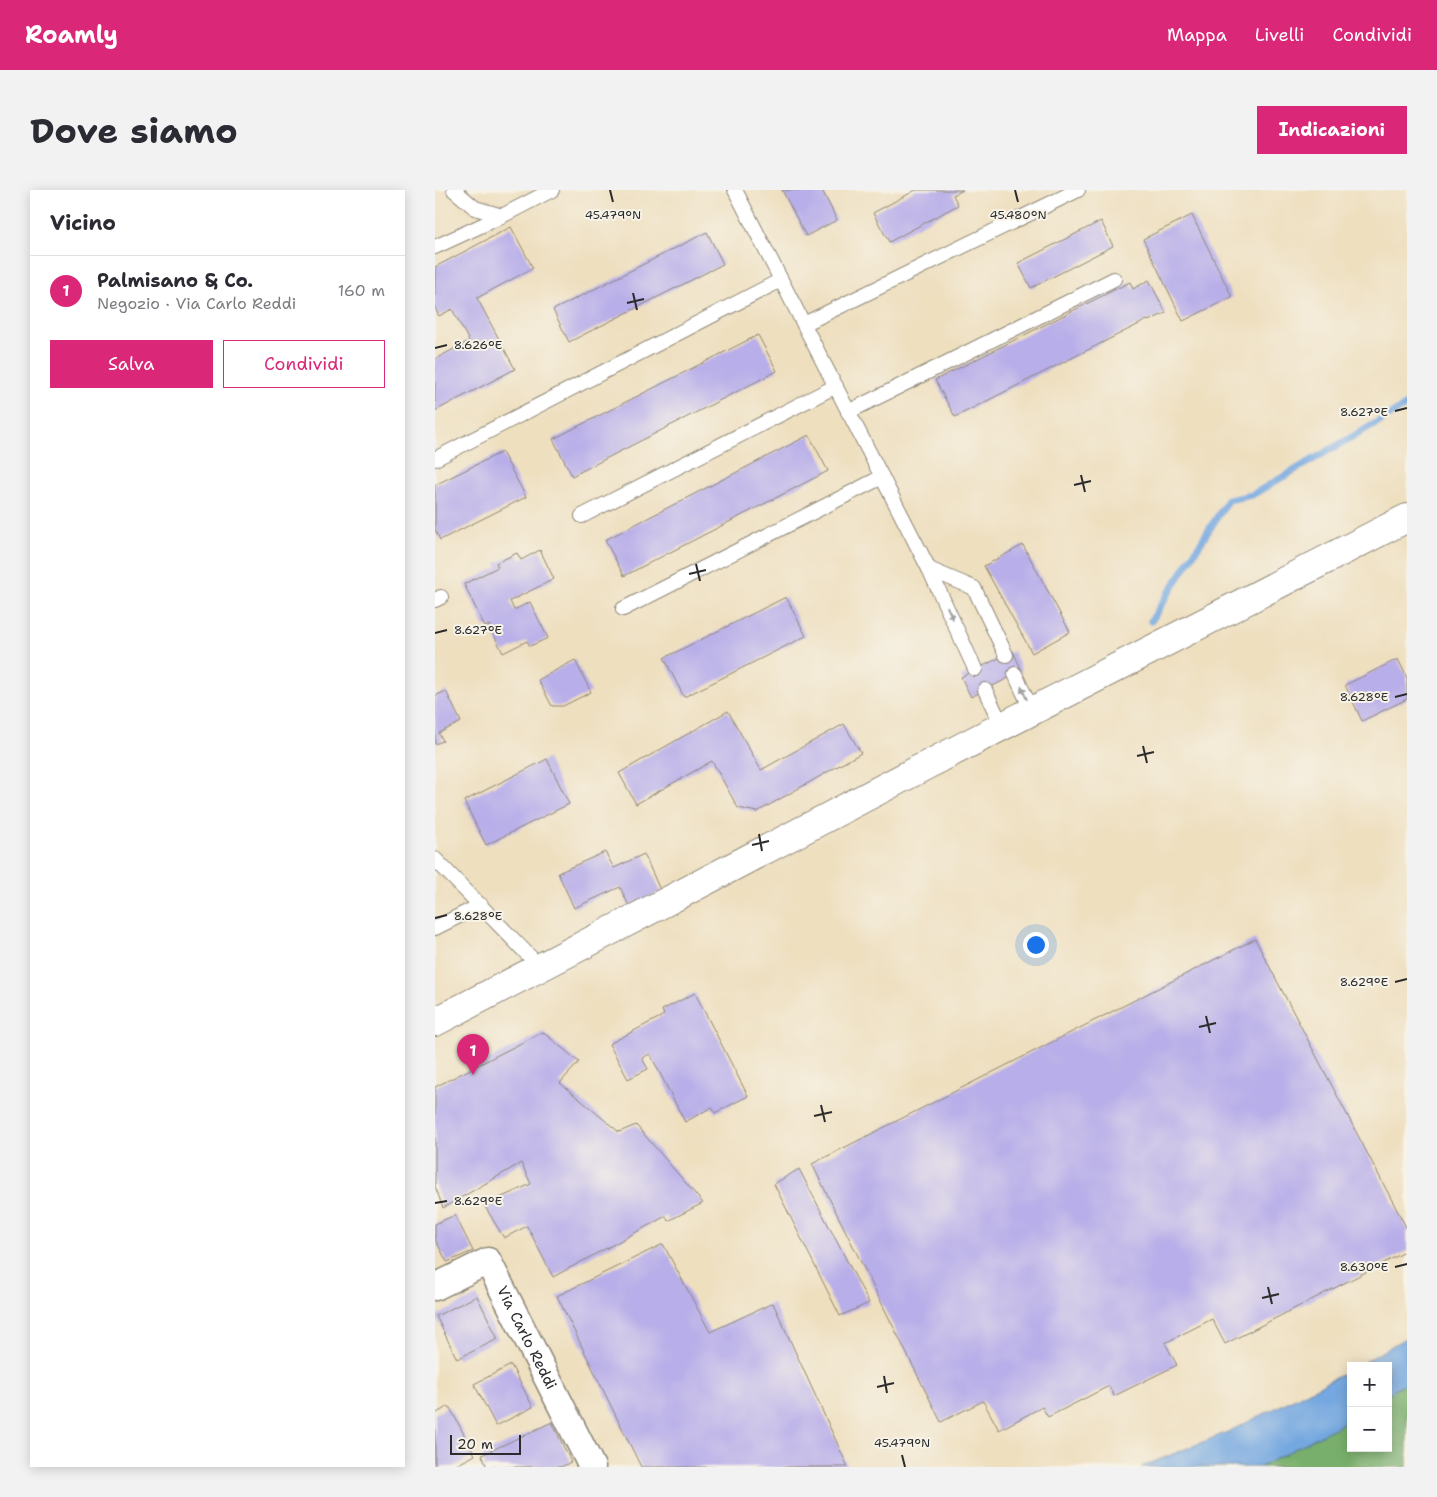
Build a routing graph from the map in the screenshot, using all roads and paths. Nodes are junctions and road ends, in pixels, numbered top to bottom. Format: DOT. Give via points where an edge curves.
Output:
graph roads {
  1 [pos="454,190"];
  2 [pos="552,190"];
  3 [pos="735,190"];
  4 [pos="1078,190"];
  5 [pos="502,216"];
  6 [pos="435,247"];
  7 [pos="1114,279"];
  8 [pos="781,280"];
  9 [pos="804,324"];
  10 [pos="835,386"];
  11 [pos="848,412"];
  12 [pos="435,459"];
  13 [pos="882,477"];
  14 [pos="582,516"];
  15 [pos="1407,518"];
  16 [pos="929,569"];
  17 [pos="623,609"];
  18 [pos="1006,655"];
  19 [pos="975,669"];
  20 [pos="1015,674"];
  21 [pos="985,690"];
  22 [pos="1032,711"];
  23 [pos="1001,726"];
  24 [pos="435,859"];
  25 [pos="481,905"];
  26 [pos="435,928"];
  27 [pos="540,967"];
  28 [pos="435,1022"];
  29 [pos="435,1287"];
  30 [pos="592,1467"];
  1 -- 5 [label="lane" via="475,208"];
  2 -- 5 [label="lane"];
  3 -- 8 [label="lane"];
  4 -- 9 [label="lane"];
  5 -- 6 [label="lane"];
  7 -- 11 [label="lane"];
  8 -- 9 [label="lane"];
  8 -- 12 [label="lane"];
  9 -- 10 [label="lane"];
  10 -- 11 [label="lane"];
  10 -- 14 [label="lane"];
  11 -- 13 [label="lane"];
  13 -- 16 [label="lane"];
  13 -- 17 [label="lane"];
  15 -- 22 [label="main road"];
  16 -- 18 [label="lane" via="974,588"];
  16 -- 19 [label="lane, one-way"];
  22 -- 20 [label="lane, one-way"];
  21 -- 23 [label="lane"];
  22 -- 23 [label="main road"];
  23 -- 27 [label="main road"];
  24 -- 25 [label="lane"];
  25 -- 26 [label="lane"];
  25 -- 27 [label="lane"];
  27 -- 28 [label="main road"];
  29 -- 30 [label="street, Via Carlo Reddi" via="489,1261"];
}
